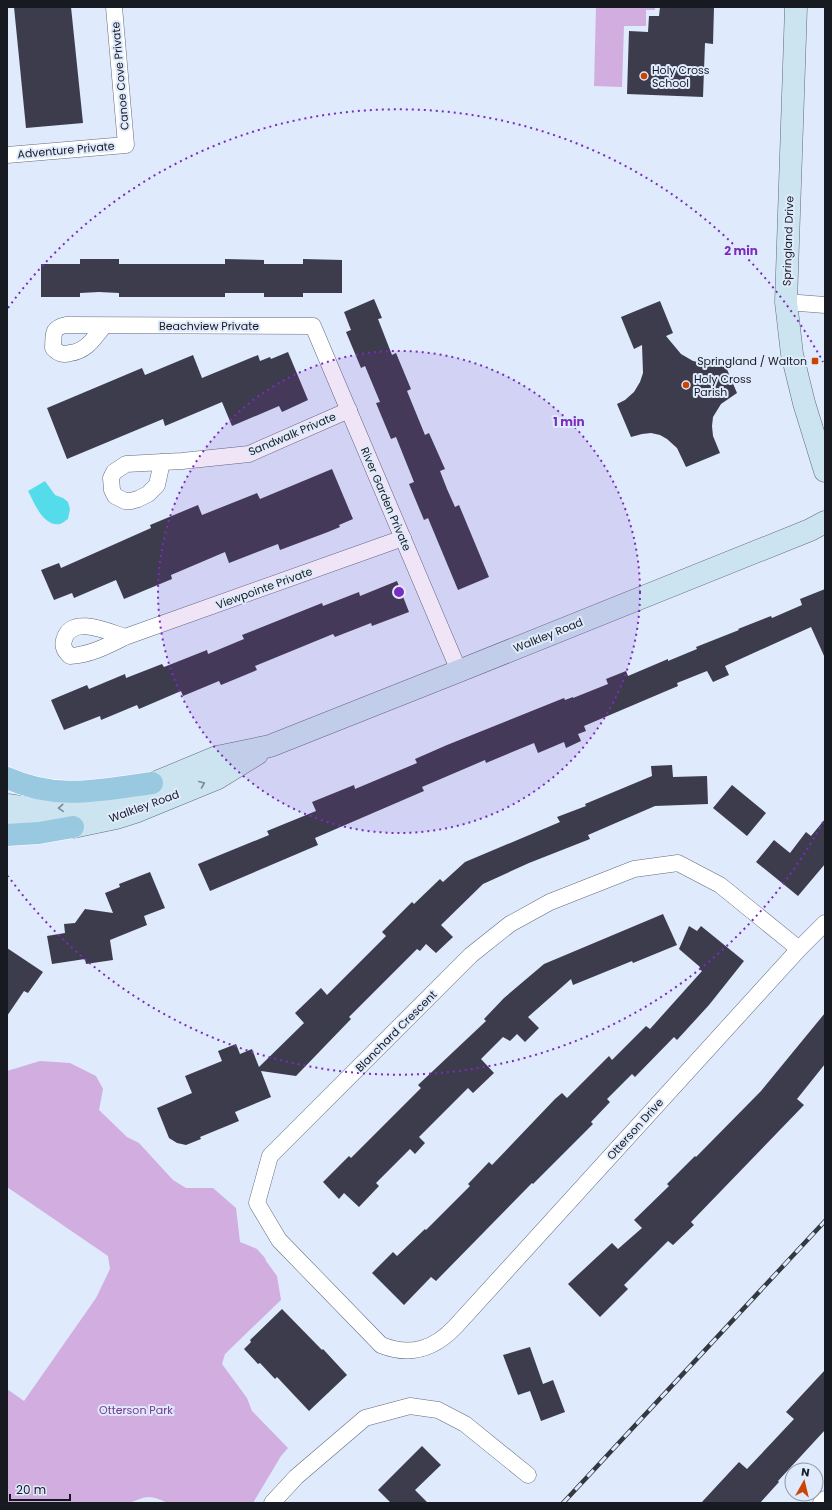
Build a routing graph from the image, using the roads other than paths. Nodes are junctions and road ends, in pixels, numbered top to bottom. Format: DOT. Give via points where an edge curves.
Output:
graph roads {
  1 [pos="114,7"];
  2 [pos="796,7"];
  3 [pos="126,145"];
  4 [pos="7,156"];
  5 [pos="786,302"];
  6 [pos="825,305"];
  7 [pos="104,326"];
  8 [pos="313,326"];
  9 [pos="349,410"];
  10 [pos="162,462"];
  11 [pos="825,471"];
  12 [pos="825,522"];
  13 [pos="403,538"];
  14 [pos="125,637"];
  15 [pos="459,671"];
  16 [pos="270,746"];
  17 [pos="7,778"];
  18 [pos="152,783"];
  19 [pos="7,805"];
  20 [pos="7,824"];
  21 [pos="73,827"];
  22 [pos="7,835"];
  23 [pos="825,923"];
  24 [pos="799,949"];
  25 [pos="446,1336"];
  26 [pos="528,1475"];
  27 [pos="825,1499"];
  28 [pos="272,1503"];
  29 [pos="822,1503"];
  1 -- 3 [label="street, Canoe Cove Private"];
  2 -- 5 [label="main road, Springland Drive"];
  3 -- 4 [label="street, Adventure Private"];
  5 -- 6 [label="street"];
  5 -- 11 [label="main road, Springland Drive" via="794,361"];
  7 -- 8 [label="street, Beachview Private"];
  8 -- 9 [label="street, River Garden Private"];
  9 -- 10 [label="street, Sandwalk Private" via="249,454"];
  9 -- 13 [label="street, River Garden Private"];
  12 -- 15 [label="main road, Walkley Road"];
  13 -- 14 [label="street, Viewpointe Private"];
  13 -- 15 [label="street, River Garden Private"];
  15 -- 16 [label="main road, Walkley Road"];
  16 -- 18 [label="main road, Walkley Road" via="217,757"];
  21 -- 16 [label="main road, Walkley Road, one-way" via="134,812 218,778"];
  17 -- 18 [label="main road" via="27,786 65,793"];
  18 -- 19 [label="main road, Walkley Road, one-way" via="125,795 86,805 47,808"];
  20 -- 21 [label="main road, Walkley Road" via="38,828"];
  21 -- 22 [label="main road"];
  23 -- 24 [label="street, Otterson Drive"];
  24 -- 25 [label="street, Otterson Drive"];
  24 -- 25 [label="street, Blanchard Crescent" via="720,885 678,863 634,869 550,902 510,924 472,955 270,1156 257,1203 279,1240 381,1345 402,1351 414,1351"];
  26 -- 28 [label="street" via="465,1424 438,1410 410,1406 365,1418 296,1477"];
  27 -- 29 [label="street"];
}
